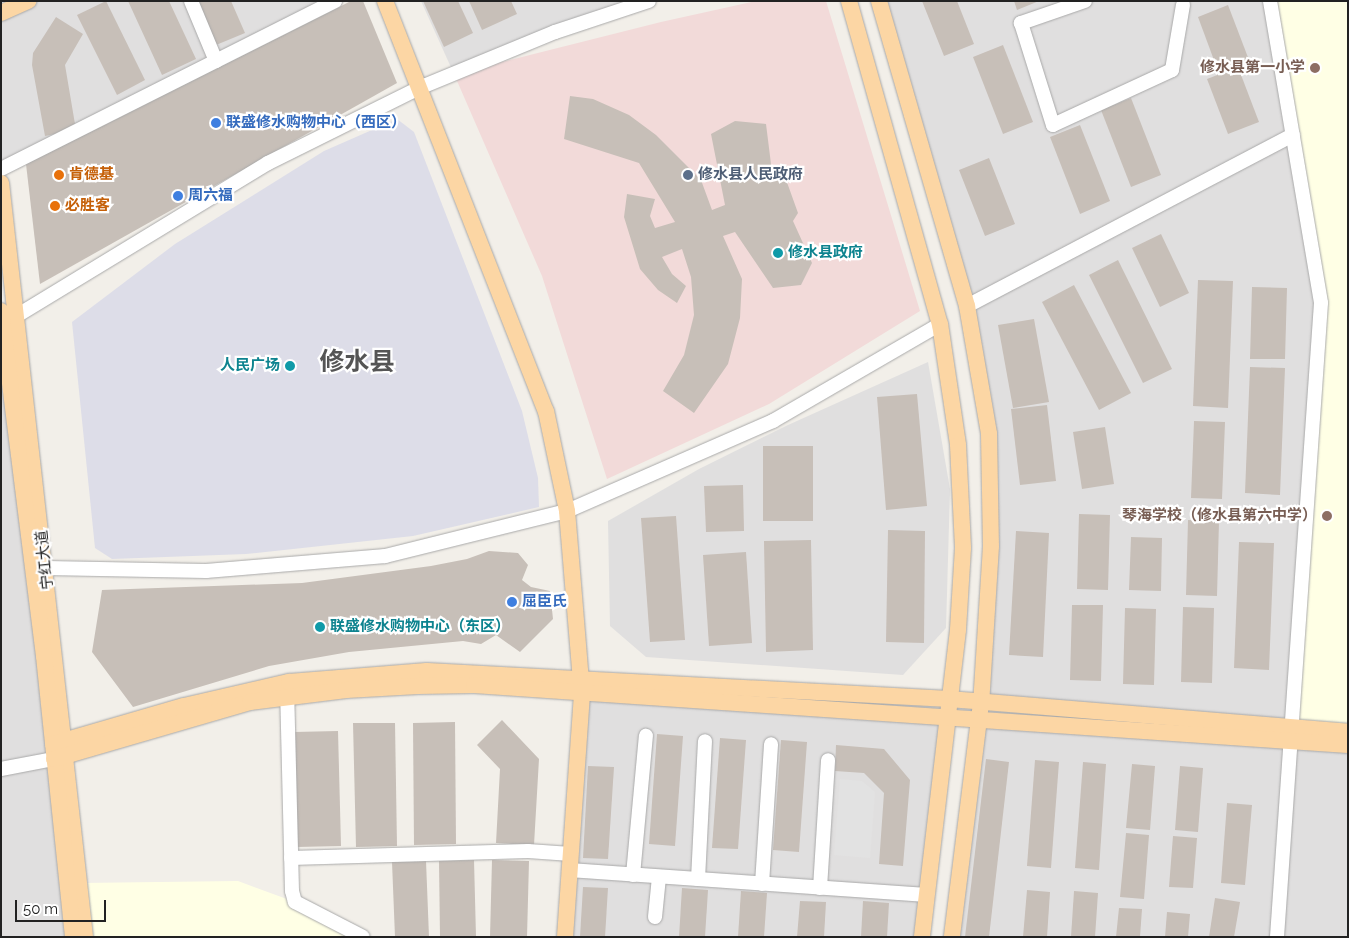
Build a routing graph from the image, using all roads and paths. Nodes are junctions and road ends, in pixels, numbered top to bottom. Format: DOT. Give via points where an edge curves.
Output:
graph roads {
  1 [pos="28,1"];
  2 [pos="191,1"];
  3 [pos="335,1"];
  4 [pos="385,1"];
  5 [pos="649,1"];
  6 [pos="849,1"];
  7 [pos="879,1"];
  8 [pos="1086,1"];
  9 [pos="1270,1"];
  10 [pos="1185,3"];
  11 [pos="1,13"];
  12 [pos="216,61"];
  13 [pos="420,88"];
  14 [pos="1293,135"];
  15 [pos="1,169"];
  16 [pos="1,183"];
  17 [pos="967,306"];
  18 [pos="1,311"];
  19 [pos="18,315"];
  20 [pos="940,324"];
  21 [pos="567,511"];
  22 [pos="46,568"];
  23 [pos="582,686"];
  24 [pos="287,689"];
  25 [pos="949,699"];
  26 [pos="980,711"];
  27 [pos="947,716"];
  28 [pos="1348,732"];
  29 [pos="1290,735"];
  30 [pos="646,736"];
  31 [pos="705,741"];
  32 [pos="770,744"];
  33 [pos="1348,745"];
  34 [pos="60,749"];
  35 [pos="828,760"];
  36 [pos="1,769"];
  37 [pos="291,858"];
  38 [pos="570,862"];
  39 [pos="633,875"];
  40 [pos="659,876"];
  41 [pos="698,879"];
  42 [pos="762,884"];
  43 [pos="820,888"];
  44 [pos="927,895"];
  45 [pos="656,917"];
  46 [pos="73,937"];
  47 [pos="85,937"];
  48 [pos="364,937"];
  49 [pos="565,937"];
  50 [pos="922,937"];
  51 [pos="952,937"];
  52 [pos="1276,937"];
  1 -- 11 [label="main road"];
  2 -- 12 [label="street"];
  3 -- 12 [label="street"];
  4 -- 13 [label="main road"];
  5 -- 13 [label="street" via="555,32"];
  6 -- 20 [label="main road"];
  7 -- 17 [label="main road"];
  8 -- 10 [label="street" via="1021,23 1053,125 1172,70"];
  9 -- 14 [label="street"];
  12 -- 15 [label="street"];
  13 -- 19 [label="street" via="268,164"];
  13 -- 21 [label="main road" via="546,411"];
  14 -- 17 [label="street"];
  14 -- 29 [label="street" via="1321,303"];
  16 -- 19 [label="main road, 宁红大道"];
  17 -- 26 [label="main road" via="988,434 992,546"];
  18 -- 34 [label="main road, 宁红大道"];
  19 -- 22 [label="main road, 宁红大道"];
  20 -- 21 [label="street" via="773,421"];
  20 -- 25 [label="main road" via="958,445 963,548 958,630"];
  21 -- 22 [label="street" via="385,556 206,571"];
  21 -- 23 [label="main road"];
  22 -- 34 [label="main road, 宁红大道"];
  23 -- 24 [label="main road"];
  23 -- 25 [label="main road"];
  23 -- 27 [label="main road"];
  23 -- 38 [label="main road"];
  24 -- 34 [label="main road" via="211,712"];
  24 -- 37 [label="street"];
  25 -- 26 [label="main road"];
  25 -- 27 [label="main road"];
  26 -- 27 [label="main road"];
  26 -- 29 [label="main road"];
  26 -- 51 [label="main road"];
  27 -- 44 [label="main road"];
  28 -- 29 [label="main road"];
  29 -- 33 [label="main road"];
  29 -- 52 [label="street"];
  30 -- 39 [label="street"];
  31 -- 41 [label="street"];
  32 -- 42 [label="street"];
  34 -- 36 [label="street"];
  34 -- 46 [label="main road, 宁红大道"];
  34 -- 47 [label="main road, 宁红大道"];
  35 -- 43 [label="street"];
  37 -- 38 [label="street" via="528,851"];
  37 -- 48 [label="street" via="295,902"];
  38 -- 39 [label="street"];
  38 -- 49 [label="main road"];
  39 -- 40 [label="street"];
  40 -- 41 [label="street"];
  40 -- 45 [label="street"];
  41 -- 42 [label="street"];
  42 -- 43 [label="street"];
  43 -- 44 [label="street"];
  44 -- 50 [label="main road"];
}
